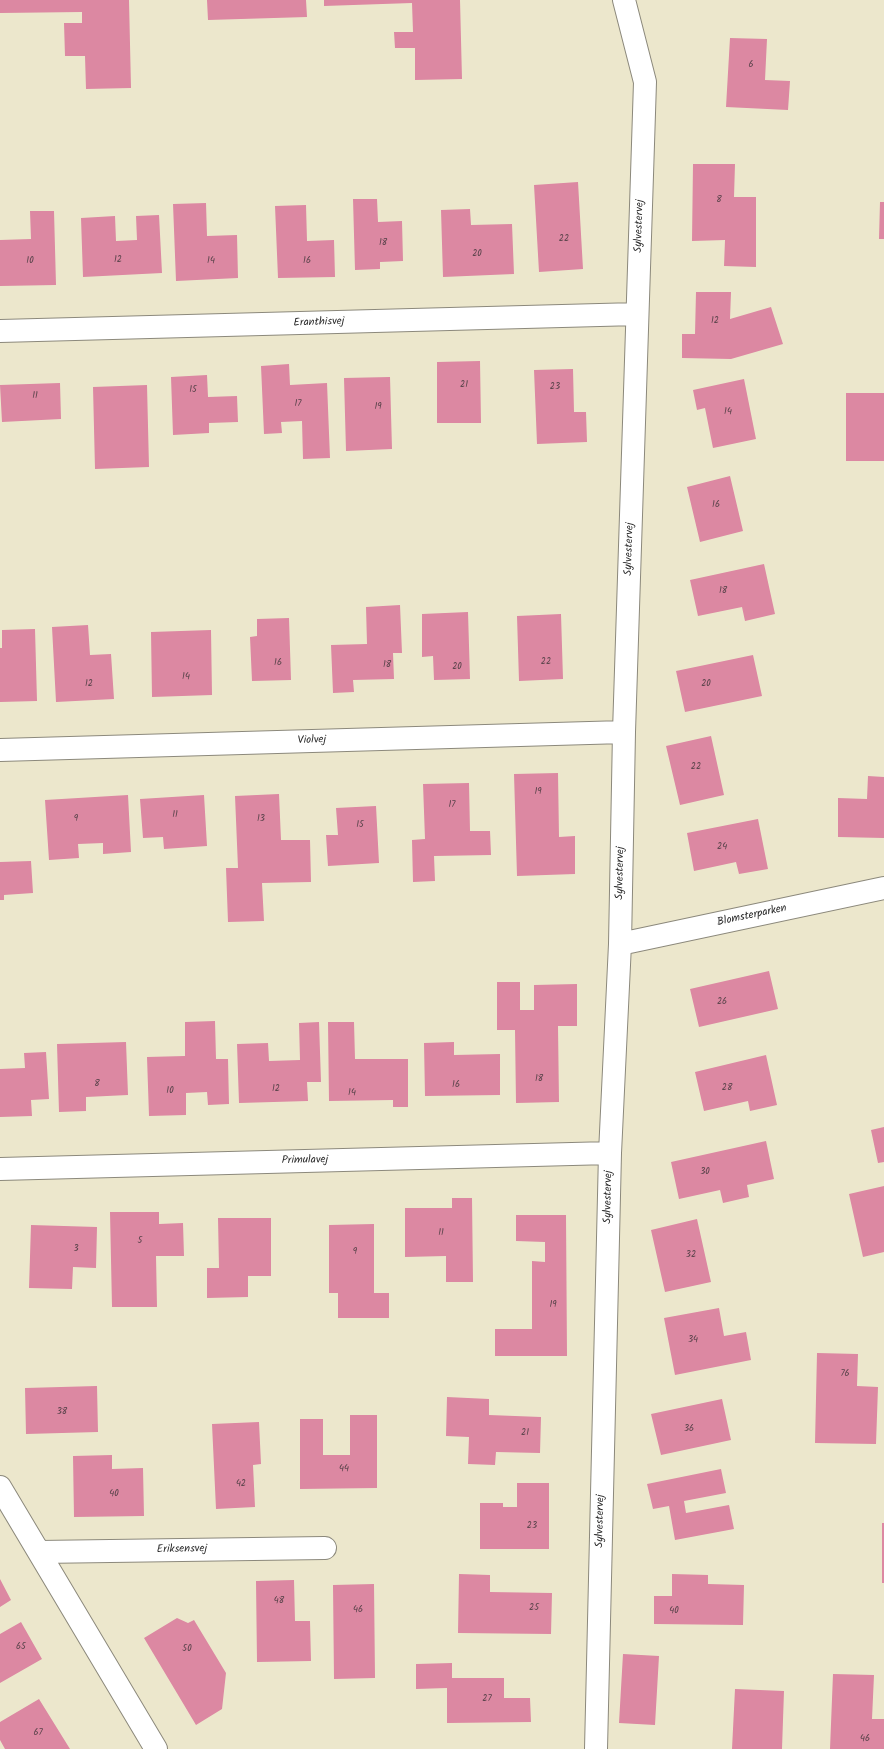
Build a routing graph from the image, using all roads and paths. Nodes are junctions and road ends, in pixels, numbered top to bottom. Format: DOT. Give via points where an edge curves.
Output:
graph roads {
  1 [pos="624,0"];
  2 [pos="638,314"];
  3 [pos="0,331"];
  4 [pos="624,732"];
  5 [pos="0,750"];
  6 [pos="884,888"];
  7 [pos="620,944"];
  8 [pos="610,1153"];
  9 [pos="0,1169"];
  10 [pos="0,1486"];
  11 [pos="325,1548"];
  12 [pos="39,1552"];
  13 [pos="156,1749"];
  14 [pos="596,1749"];
  1 -- 2 [label="street, Sylvestervej" via="645,82"];
  2 -- 3 [label="street, Eranthisvej"];
  2 -- 4 [label="street, Sylvestervej"];
  4 -- 5 [label="street, Violvej"];
  4 -- 7 [label="street, Sylvestervej"];
  6 -- 7 [label="street, Blomsterparken"];
  7 -- 8 [label="street, Sylvestervej"];
  8 -- 9 [label="street, Primulavej"];
  8 -- 14 [label="street, Sylvestervej"];
  10 -- 12 [label="street"];
  11 -- 12 [label="street, Eriksensvej"];
  12 -- 13 [label="street"];
}
